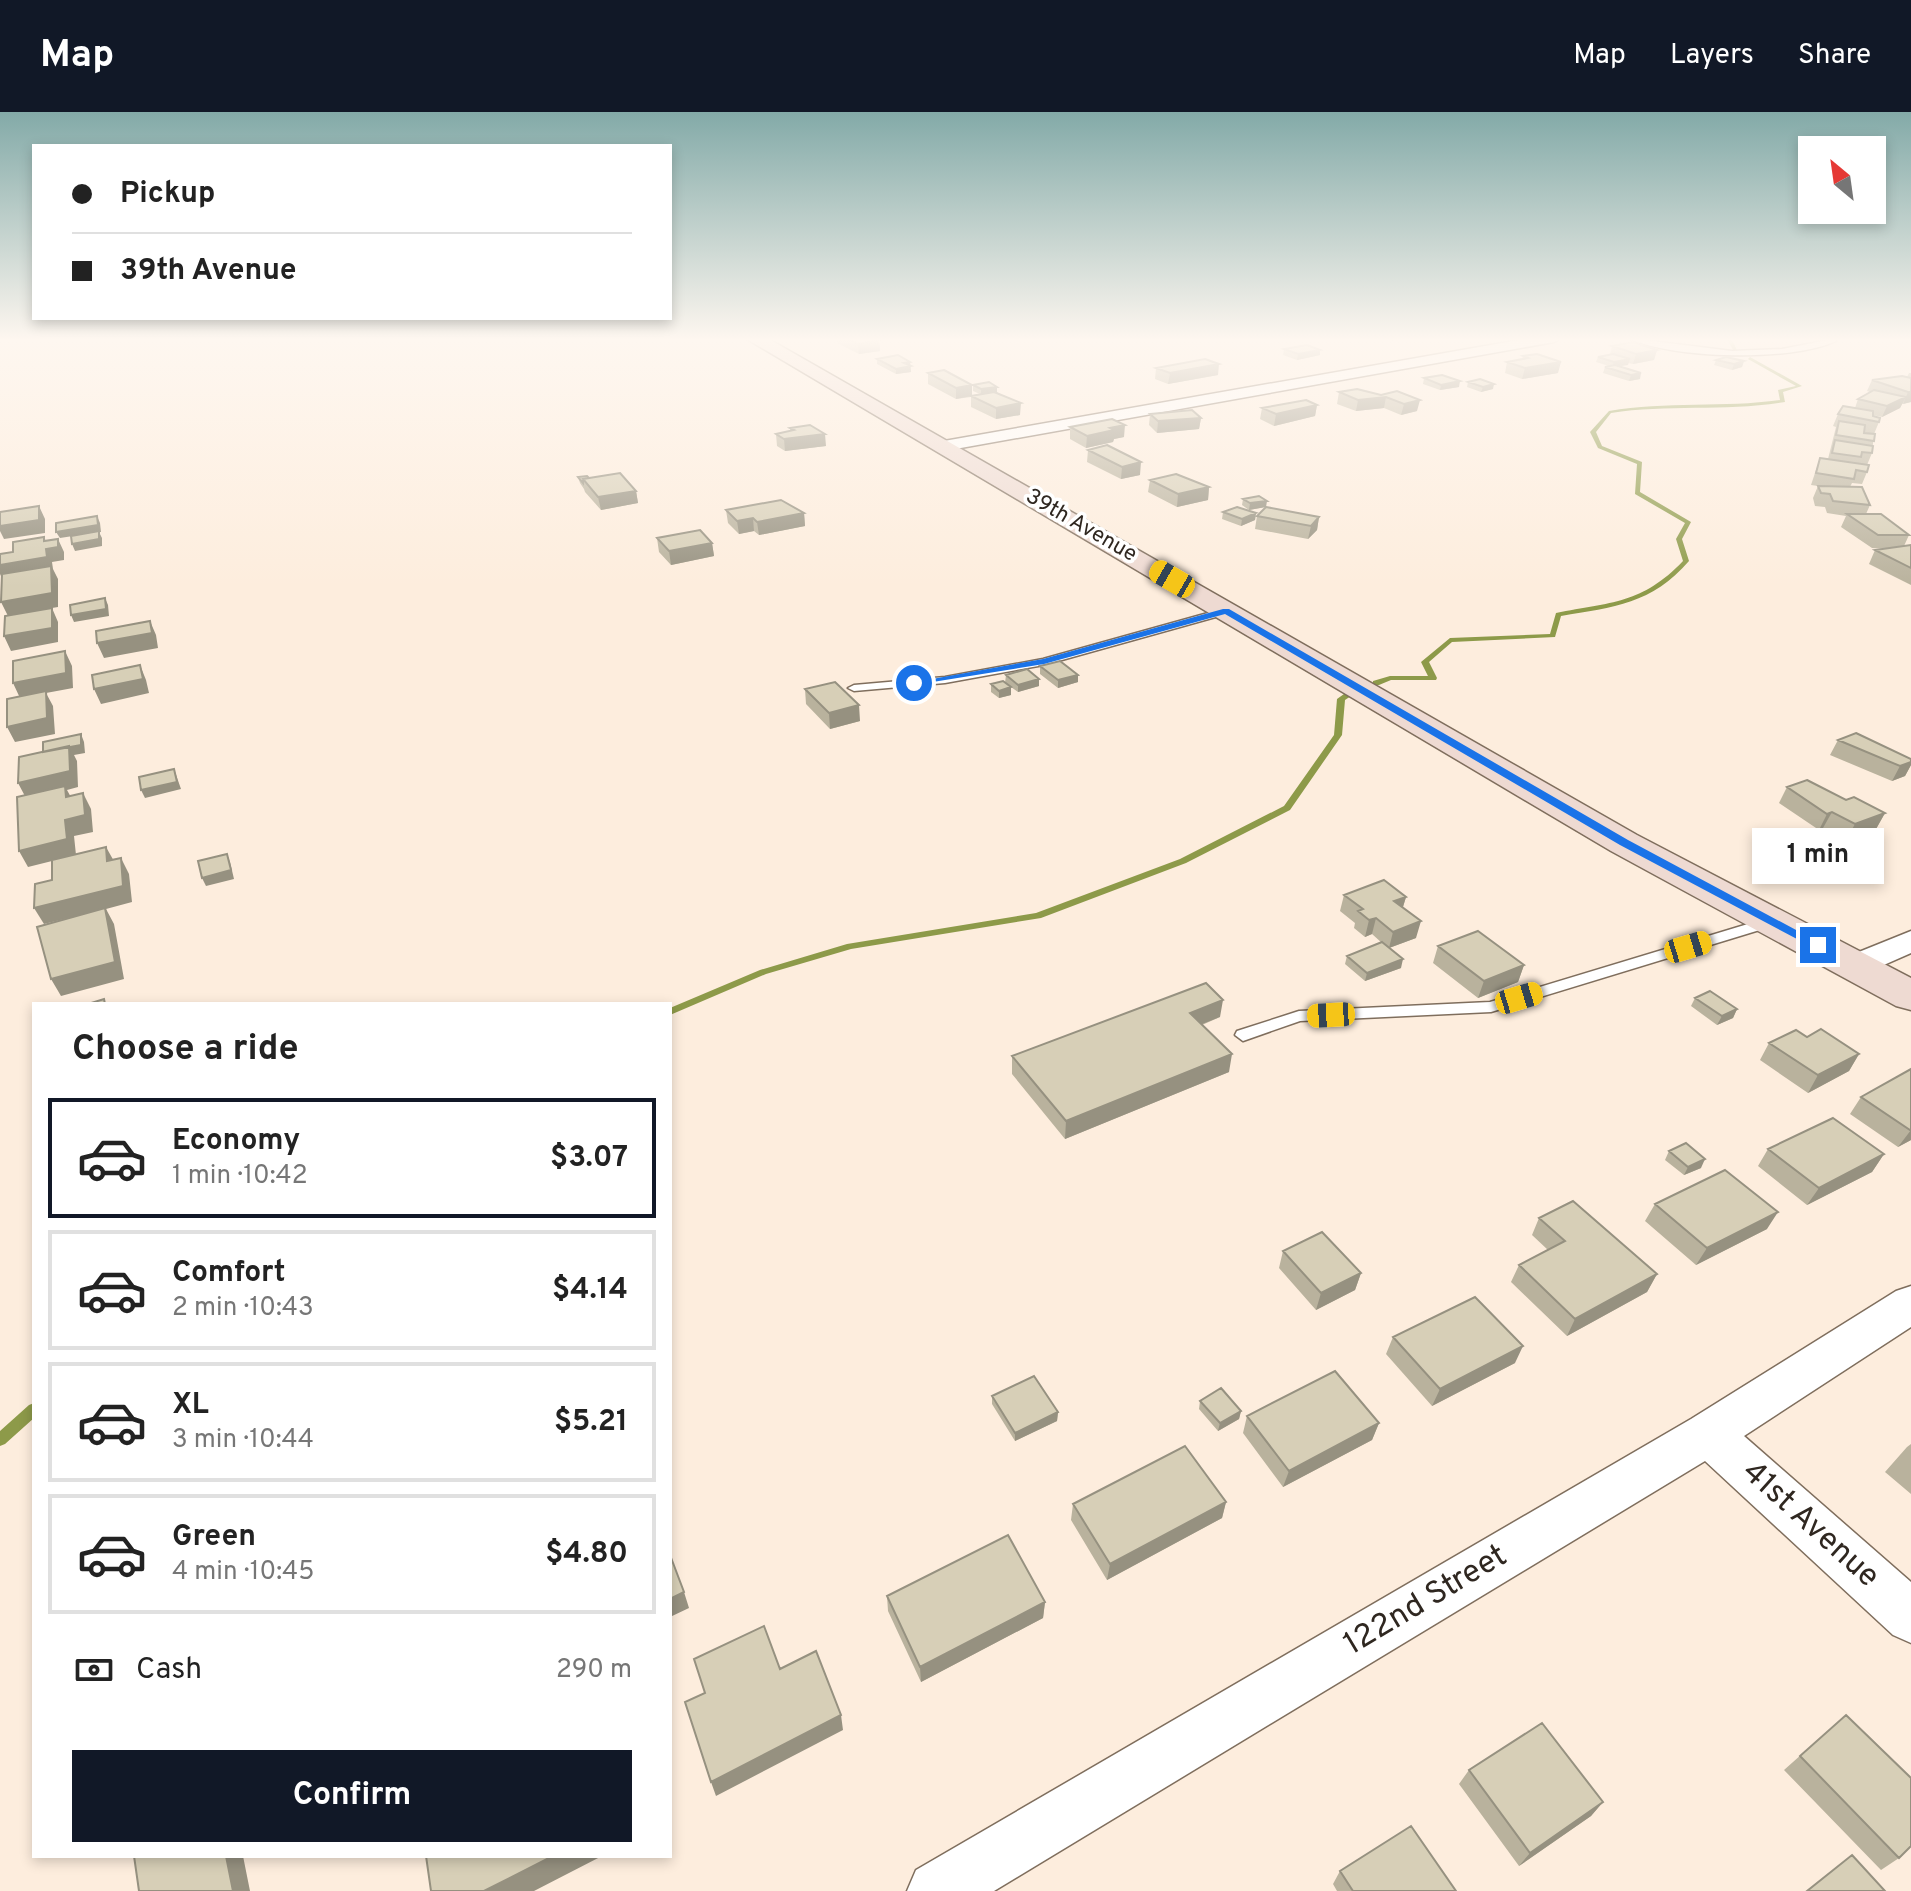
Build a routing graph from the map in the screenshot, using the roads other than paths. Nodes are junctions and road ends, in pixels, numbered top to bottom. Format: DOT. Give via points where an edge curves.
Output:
graph roads {
  1 [pos="900,421"];
  2 [pos="1085,421"];
  3 [pos="944,446"];
  4 [pos="1226,611"];
  5 [pos="854,688"];
  6 [pos="1773,921"];
  7 [pos="1911,941"];
  8 [pos="1856,965"];
  9 [pos="1911,996"];
  10 [pos="1243,1035"];
  11 [pos="1911,1304"];
  12 [pos="1708,1434"];
  13 [pos="1911,1617"];
  14 [pos="937,1891"];
  1 -- 3 [label="main road, 39th Avenue"];
  2 -- 3 [label="street"];
  3 -- 4 [label="main road, 39th Avenue"];
  4 -- 5 [label="lane" via="1044,662 945,680"];
  4 -- 6 [label="main road, 39th Avenue" via="1624,843"];
  6 -- 8 [label="main road, 39th Avenue"];
  6 -- 10 [label="lane" via="1491,1007 1299,1016"];
  7 -- 8 [label="street"];
  8 -- 9 [label="main road, 39th Avenue"];
  11 -- 12 [label="street, 122nd Street"];
  12 -- 13 [label="street, 41st Avenue"];
  12 -- 14 [label="street, 122nd Street"];
}
